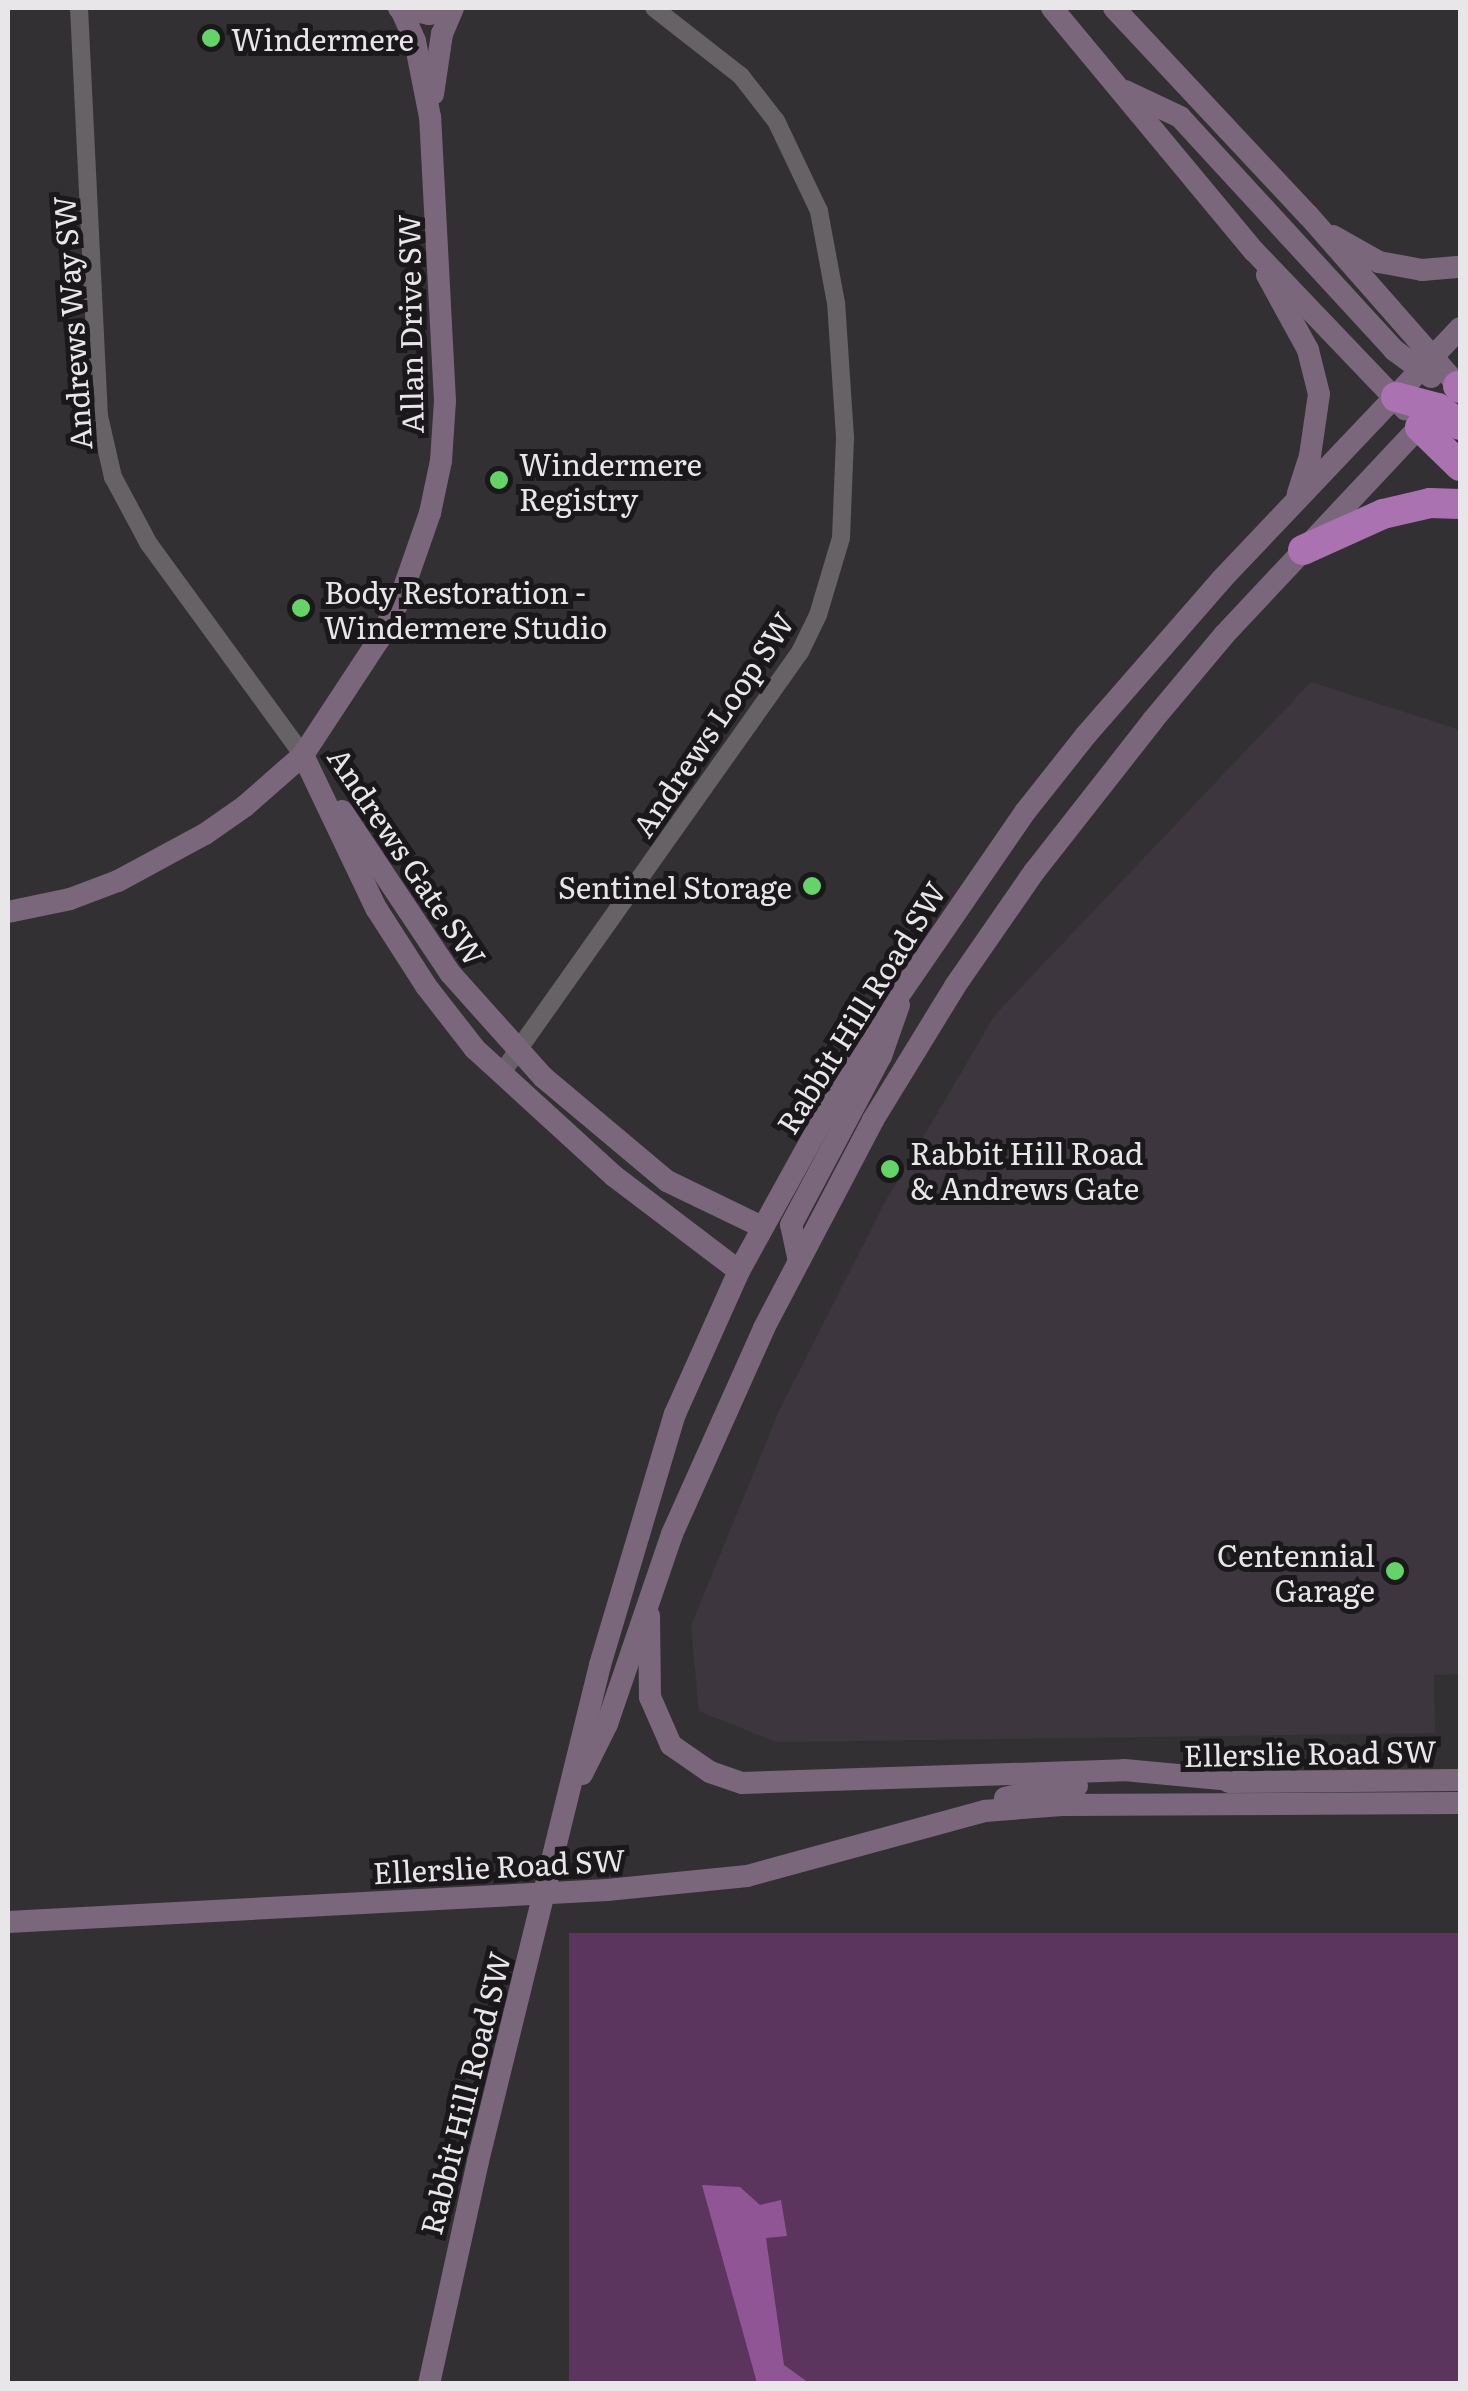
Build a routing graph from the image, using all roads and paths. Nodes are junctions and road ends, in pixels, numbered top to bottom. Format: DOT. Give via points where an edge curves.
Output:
graph roads {
  1 [pos="78,8"];
  2 [pos="400,8"];
  3 [pos="451,8"];
  4 [pos="654,8"];
  5 [pos="1052,8"];
  6 [pos="1114,8"];
  7 [pos="1120,88"];
  8 [pos="430,117"];
  9 [pos="1308,215"];
  10 [pos="1254,251"];
  11 [pos="1460,266"];
  12 [pos="1460,328"];
  13 [pos="1426,364"];
  14 [pos="1396,396"];
  15 [pos="1449,403"];
  16 [pos="1460,466"];
  17 [pos="1295,502"];
  18 [pos="1460,504"];
  19 [pos="1304,550"];
  20 [pos="303,755"];
  21 [pos="8,912"];
  22 [pos="906,982"];
  23 [pos="517,1050"];
  24 [pos="502,1074"];
  25 [pos="762,1227"];
  26 [pos="798,1257"];
  27 [pos="740,1271"];
  28 [pos="649,1597"];
  29 [pos="1460,1780"];
  30 [pos="1242,1781"];
  31 [pos="1460,1803"];
  32 [pos="984,1811"];
  33 [pos="560,1818"];
  34 [pos="544,1893"];
  35 [pos="8,1922"];
  36 [pos="428,2384"];
  1 -- 20 [label="street, Andrews Way SW" via="99,416 113,477 149,544"];
  2 -- 3 [label="main road, Allan Drive SW" via="428,14"];
  2 -- 8 [label="main road, Allan Drive SW"];
  3 -- 8 [label="main road, Allan Drive SW"];
  4 -- 23 [label="street, Andrews Loop SW" via="742,76 776,121 819,211 836,303 845,437 841,538 800,652"];
  5 -- 7 [label="main road"];
  6 -- 9 [label="main road"];
  7 -- 10 [label="main road"];
  7 -- 13 [label="main road" via="1180,118 1394,350"];
  8 -- 20 [label="main road, Allan Drive SW" via="444,338 441,462 418,556 400,598"];
  9 -- 11 [label="main road" via="1350,250 1379,262 1422,270"];
  9 -- 13 [label="main road"];
  10 -- 14 [label="main road"];
  10 -- 17 [label="main road" via="1308,350 1319,394"];
  12 -- 13 [label="main road, Rabbit Hill Road SW"];
  13 -- 14 [label="main road, Rabbit Hill Road SW"];
  13 -- 15 [label="main road"];
  14 -- 15 [label="highway"];
  14 -- 17 [label="main road, Rabbit Hill Road SW"];
  15 -- 16 [label="highway"];
  15 -- 19 [label="main road, Rabbit Hill Road SW"];
  17 -- 22 [label="main road, Rabbit Hill Road SW" via="1086,735"];
  18 -- 19 [label="highway" via="1383,514"];
  19 -- 26 [label="main road, Rabbit Hill Road SW" via="1164,706 1034,872 873,1120"];
  20 -- 21 [label="main road, Allan Drive SW" via="244,806 162,860 70,899"];
  20 -- 23 [label="main road, Andrews Gate SW" via="450,973"];
  20 -- 24 [label="main road, Andrews Gate SW" via="376,908 426,986"];
  22 -- 25 [label="main road, Rabbit Hill Road SW"];
  22 -- 26 [label="main road" via="890,1040 791,1225"];
  23 -- 24 [label="street, Andrews Loop SW"];
  23 -- 25 [label="main road, Andrews Gate SW" via="667,1181"];
  24 -- 27 [label="main road, Andrews Gate SW" via="614,1176"];
  25 -- 27 [label="main road, Rabbit Hill Road SW"];
  26 -- 28 [label="main road, Rabbit Hill Road SW" via="706,1454"];
  27 -- 33 [label="main road, Rabbit Hill Road SW" via="675,1414"];
  28 -- 30 [label="main road" via="648,1676 655,1714 686,1758 742,1783 1124,1770"];
  28 -- 33 [label="main road, Rabbit Hill Road SW" via="607,1724"];
  29 -- 30 [label="main road, Ellerslie Road SW"];
  30 -- 32 [label="main road, Ellerslie Road SW" via="1052,1787 1002,1799"];
  31 -- 32 [label="main road, Ellerslie Road SW" via="1062,1804"];
  32 -- 34 [label="main road, Ellerslie Road SW" via="747,1876"];
  33 -- 34 [label="main road, Rabbit Hill Road SW"];
  34 -- 35 [label="main road, Ellerslie Road SW"];
  34 -- 36 [label="main road, Rabbit Hill Road SW"];
}
